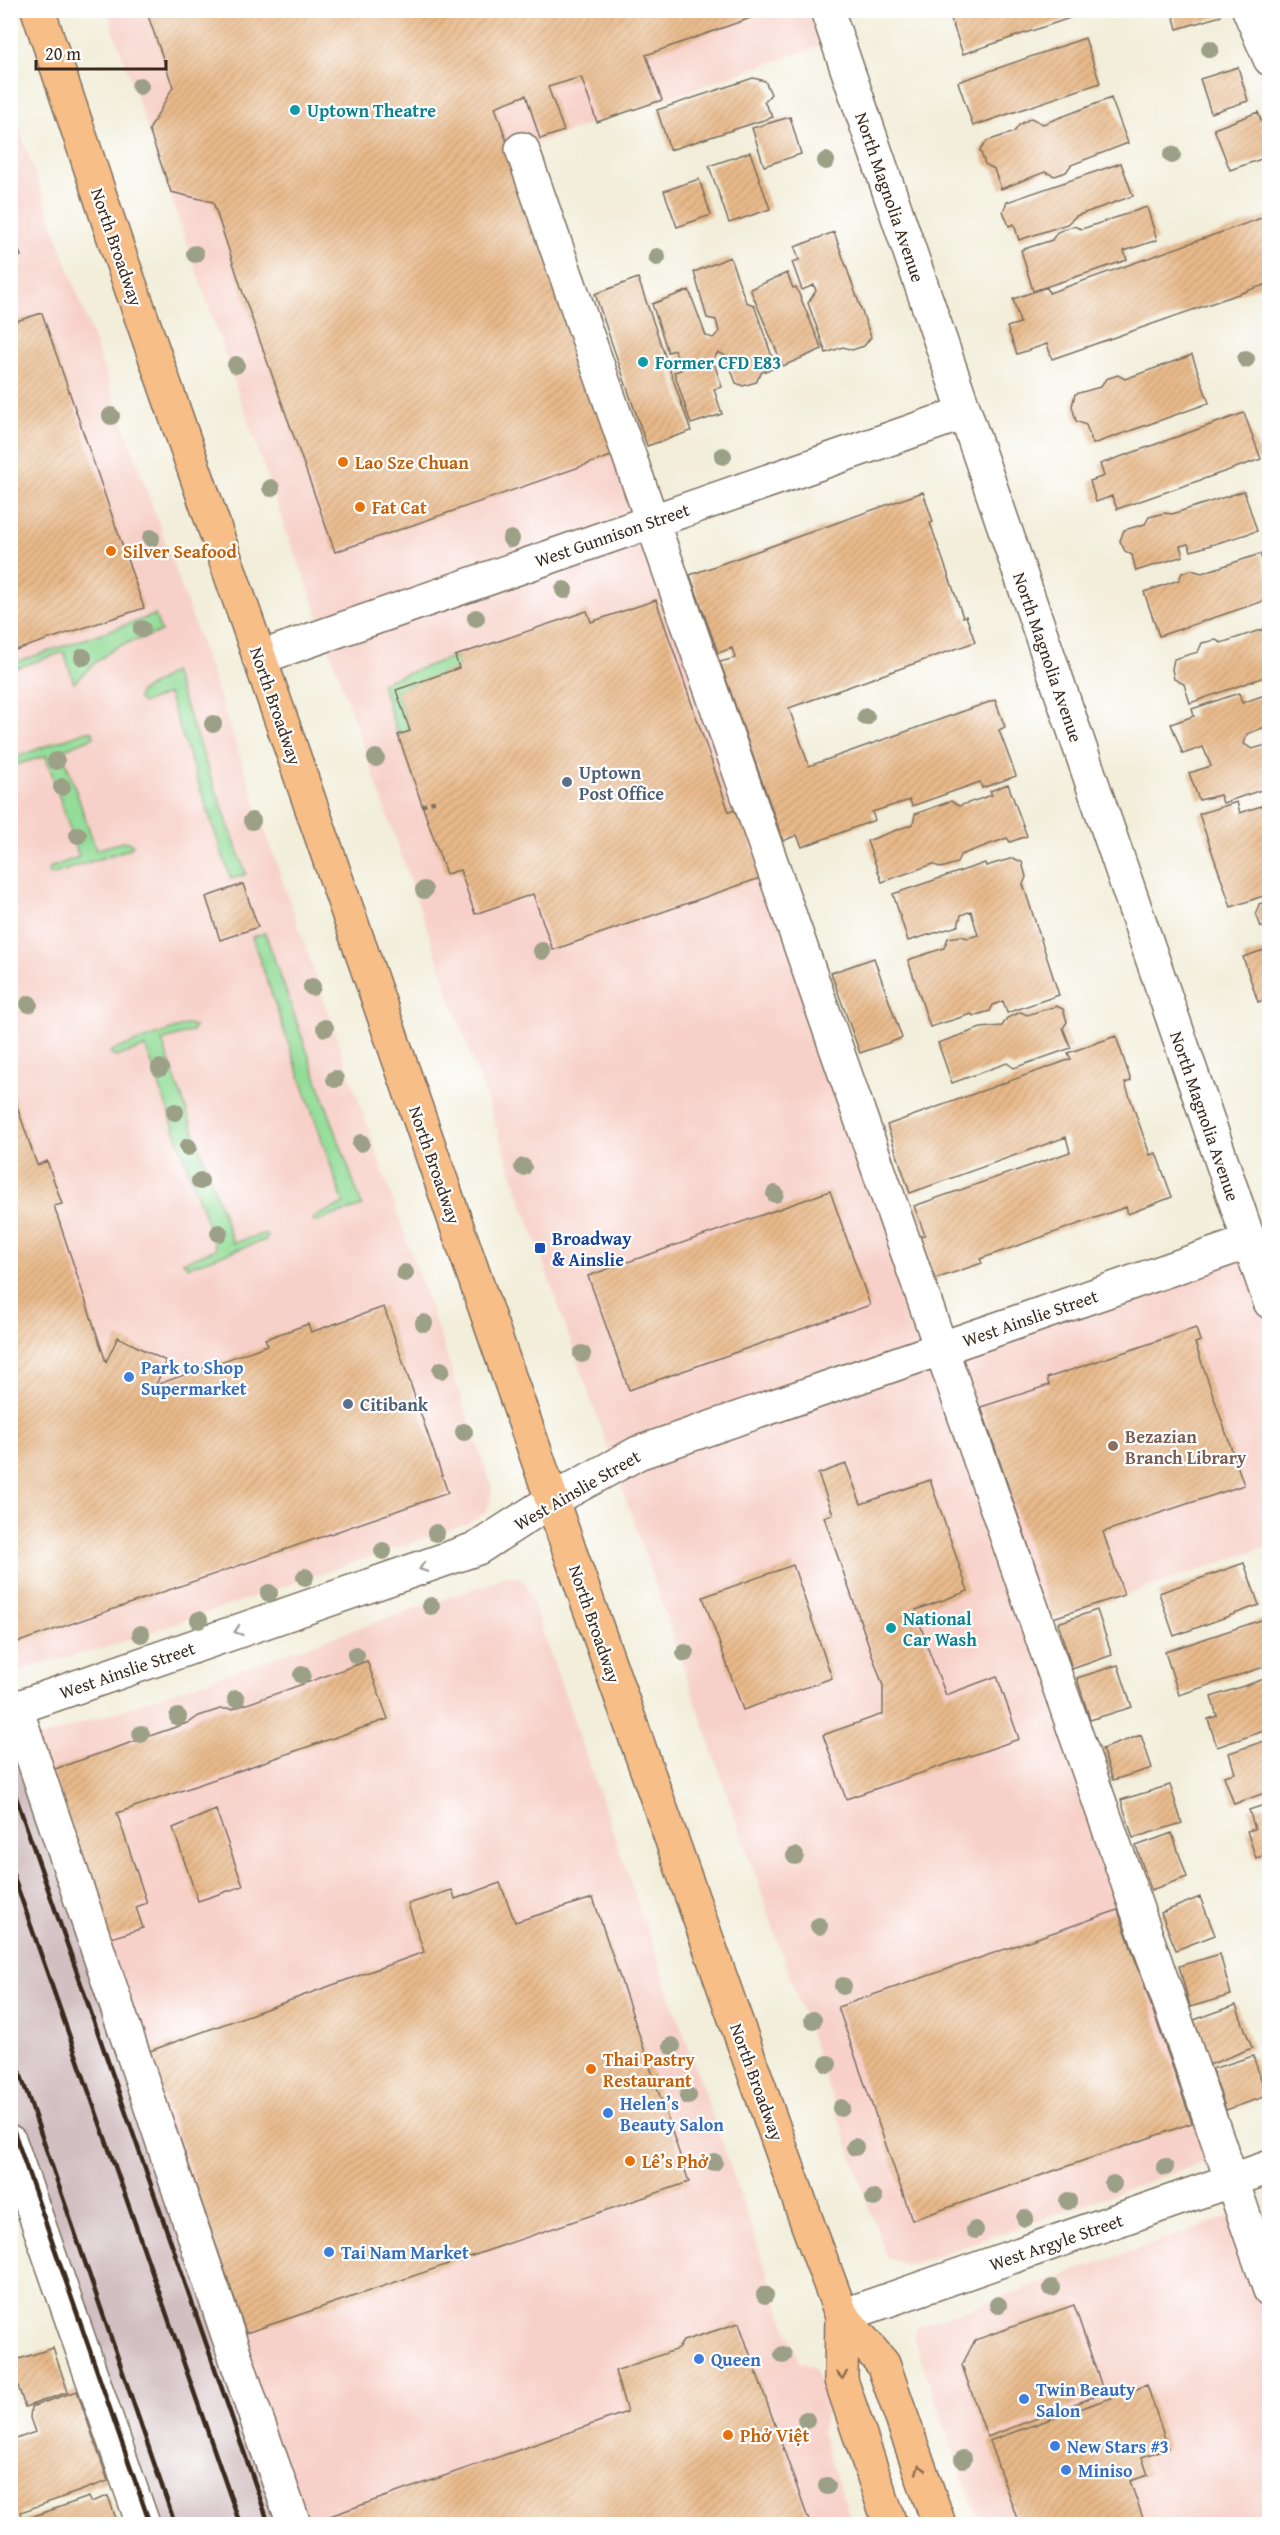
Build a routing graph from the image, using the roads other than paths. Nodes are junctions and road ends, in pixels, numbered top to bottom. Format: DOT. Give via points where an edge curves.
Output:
graph roads {
  1 [pos="38,10"];
  2 [pos="826,10"];
  3 [pos="1249,10"];
  4 [pos="1269,59"];
  5 [pos="522,149"];
  6 [pos="964,412"];
  7 [pos="652,521"];
  8 [pos="259,658"];
  9 [pos="1249,1242"];
  10 [pos="1269,1302"];
  11 [pos="942,1350"];
  12 [pos="552,1500"];
  13 [pos="13,1709"];
  14 [pos="10,2142"];
  15 [pos="1269,2167"];
  16 [pos="1232,2180"];
  17 [pos="1269,2290"];
  18 [pos="842,2316"];
  19 [pos="143,2524"];
  20 [pos="294,2524"];
  21 [pos="890,2524"];
  22 [pos="939,2524"];
  1 -- 8 [label="main road, North Broadway"];
  2 -- 6 [label="street, North Magnolia Avenue"];
  3 -- 4 [label="street"];
  5 -- 7 [label="street"];
  6 -- 7 [label="street, West Gunnison Street"];
  6 -- 9 [label="street, North Magnolia Avenue"];
  7 -- 8 [label="street, West Gunnison Street"];
  7 -- 11 [label="street"];
  8 -- 12 [label="main road, North Broadway"];
  9 -- 10 [label="street, North Magnolia Avenue"];
  9 -- 11 [label="street, West Ainslie Street"];
  11 -- 12 [label="street, West Ainslie Street" via="638,1453"];
  11 -- 16 [label="street"];
  12 -- 13 [label="street, West Ainslie Street, one-way" via="478,1548"];
  12 -- 18 [label="main road, North Broadway"];
  13 -- 20 [label="street"];
  14 -- 19 [label="street"];
  15 -- 16 [label="street, West Argyle Street"];
  16 -- 17 [label="street"];
  16 -- 18 [label="street, West Argyle Street"];
  18 -- 21 [label="main road, North Broadway, one-way" via="841,2380"];
  22 -- 18 [label="main road, North Broadway, one-way" via="883,2364"];
}
